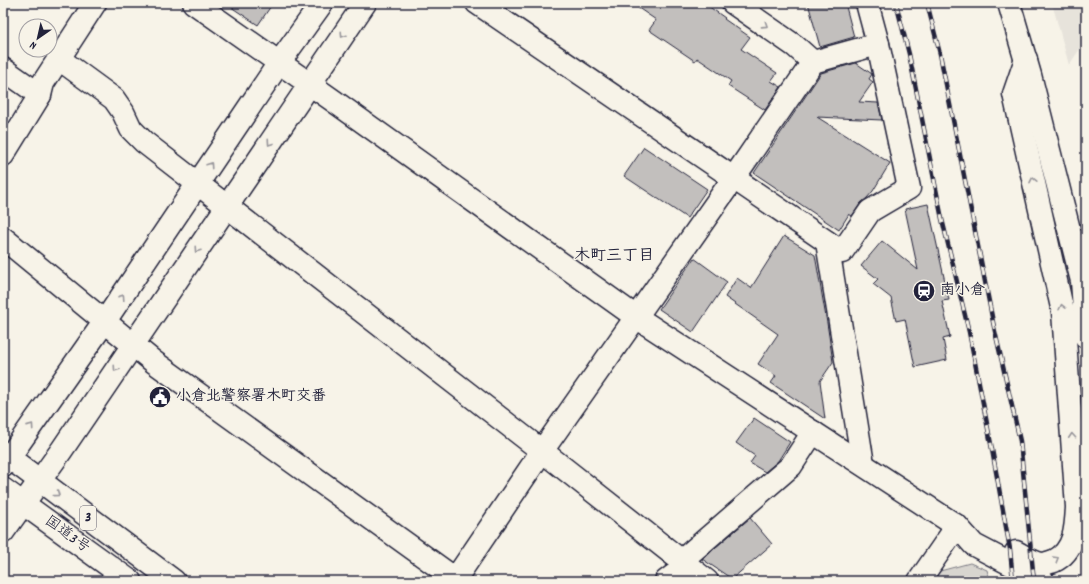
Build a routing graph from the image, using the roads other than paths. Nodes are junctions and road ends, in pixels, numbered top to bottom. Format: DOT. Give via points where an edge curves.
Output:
graph roads {
  1 [pos="95,3"];
  2 [pos="194,3"];
  3 [pos="322,3"];
  4 [pos="365,3"];
  5 [pos="477,3"];
  6 [pos="733,3"];
  7 [pos="867,3"];
  8 [pos="1009,3"];
  9 [pos="878,44"];
  10 [pos="58,58"];
  11 [pos="1026,59"];
  12 [pos="813,62"];
  13 [pos="279,63"];
  14 [pos="3,69"];
  15 [pos="310,84"];
  16 [pos="40,94"];
  17 [pos="3,155"];
  18 [pos="733,179"];
  19 [pos="198,183"];
  20 [pos="227,206"];
  21 [pos="3,238"];
  22 [pos="827,242"];
  23 [pos="1085,281"];
  24 [pos="636,317"];
  25 [pos="105,321"];
  26 [pos="1086,337"];
  27 [pos="133,344"];
  28 [pos="812,432"];
  29 [pos="542,451"];
  30 [pos="5,459"];
  31 [pos="863,464"];
  32 [pos="39,481"];
  33 [pos="3,489"];
  34 [pos="24,504"];
  35 [pos="956,526"];
  36 [pos="3,532"];
  37 [pos="683,564"];
  38 [pos="455,580"];
  39 [pos="130,581"];
  40 [pos="174,581"];
  41 [pos="666,581"];
  42 [pos="707,581"];
  43 [pos="919,581"];
  44 [pos="1043,581"];
  1 -- 10 [label="main road"];
  2 -- 13 [label="main road"];
  3 -- 13 [label="main road"];
  4 -- 15 [label="main road, one-way"];
  5 -- 18 [label="main road"];
  6 -- 12 [label="main road, one-way" via="795,46"];
  7 -- 9 [label="main road"];
  8 -- 11 [label="main road"];
  9 -- 12 [label="main road"];
  9 -- 22 [label="main road" via="909,188 870,211 842,252"];
  10 -- 16 [label="main road" via="43,83"];
  10 -- 19 [label="main road" via="114,99 131,129"];
  11 -- 23 [label="main road"];
  35 -- 11 [label="main road, one-way" via="978,532 1042,564 1055,560 1066,551 1073,539 1076,525 1077,507 1063,312 1014,94"];
  12 -- 18 [label="main road"];
  13 -- 15 [label="main road"];
  19 -- 13 [label="main road, one-way"];
  14 -- 16 [label="main road"];
  15 -- 20 [label="main road, one-way"];
  15 -- 24 [label="main road"];
  16 -- 17 [label="main road"];
  18 -- 22 [label="main road"];
  18 -- 24 [label="main road"];
  19 -- 20 [label="main road"];
  25 -- 19 [label="main road, one-way"];
  20 -- 27 [label="main road, one-way"];
  20 -- 29 [label="main road"];
  21 -- 25 [label="main road"];
  22 -- 31 [label="main road"];
  23 -- 26 [label="main road"];
  24 -- 28 [label="main road"];
  24 -- 29 [label="main road"];
  25 -- 27 [label="main road"];
  30 -- 25 [label="main road, one-way"];
  27 -- 32 [label="main road, one-way"];
  27 -- 38 [label="main road" via="154,362"];
  28 -- 31 [label="main road"];
  28 -- 37 [label="main road" via="791,466"];
  29 -- 37 [label="main road"];
  29 -- 38 [label="main road"];
  30 -- 32 [label="main road, 国道3号 / 3"];
  31 -- 35 [label="main road"];
  32 -- 34 [label="main road"];
  32 -- 40 [label="main road, 国道3号 / 3, one-way"];
  33 -- 34 [label="main road, 国道3号 / 3"];
  34 -- 36 [label="main road"];
  34 -- 39 [label="main road, 国道3号 / 3"];
  35 -- 43 [label="main road"];
  35 -- 44 [label="main road" via="974,545"];
  37 -- 41 [label="main road"];
  37 -- 42 [label="main road"];
}
